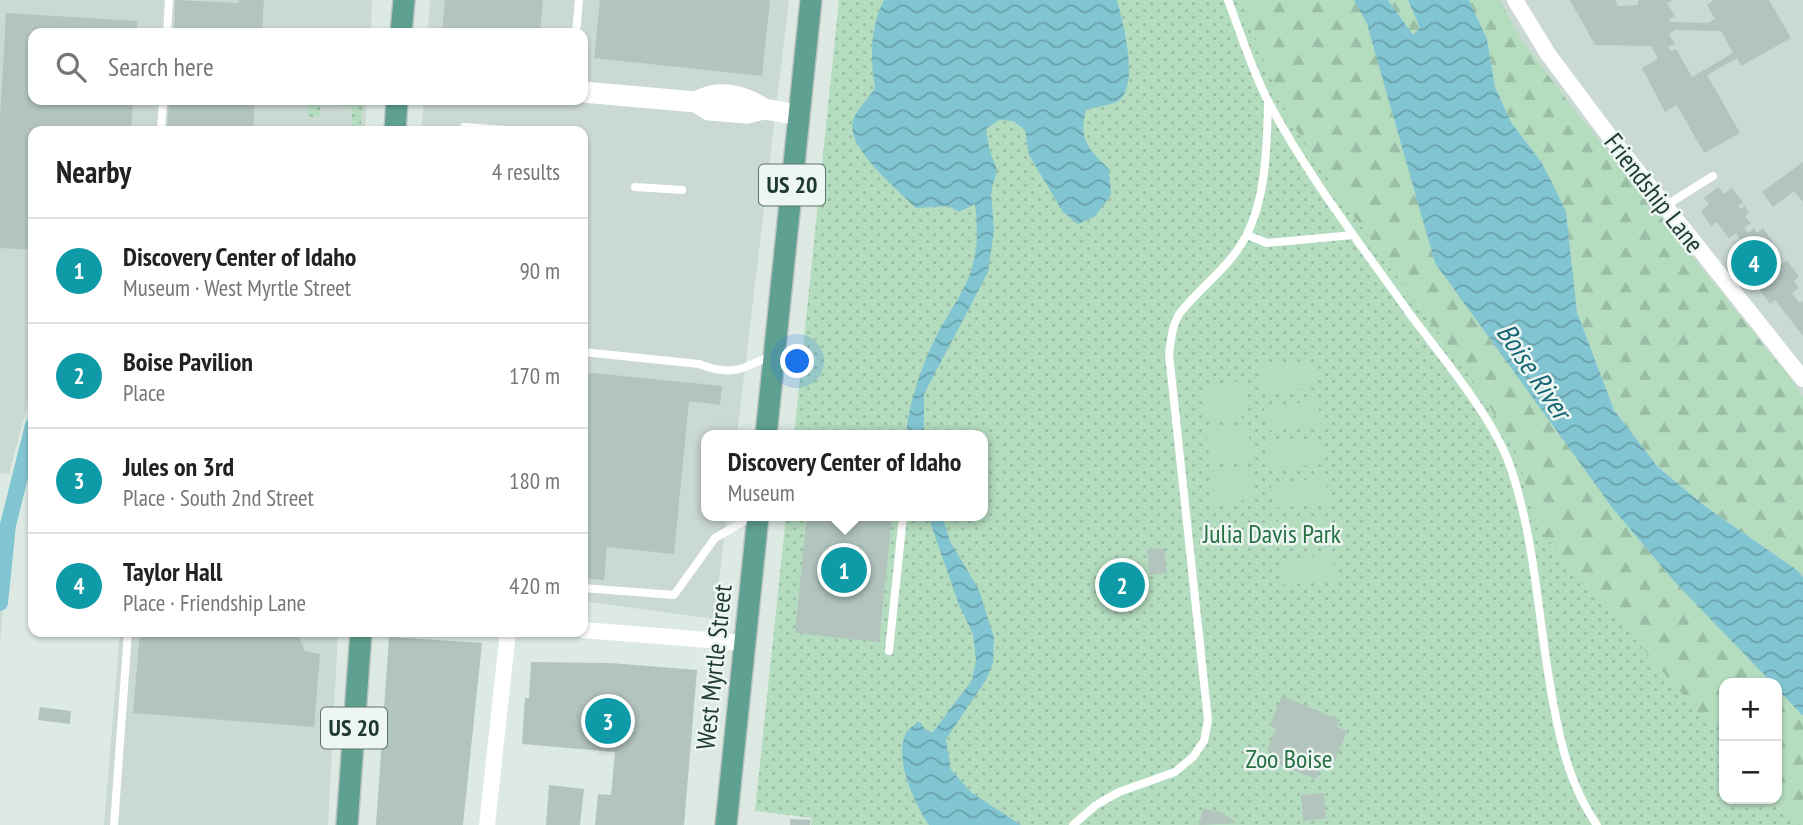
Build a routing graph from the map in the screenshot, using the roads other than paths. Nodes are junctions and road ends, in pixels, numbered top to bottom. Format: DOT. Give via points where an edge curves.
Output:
graph roads {
  1 [pos="169,0"];
  2 [pos="404,0"];
  3 [pos="579,0"];
  4 [pos="811,0"];
  5 [pos="1228,0"];
  6 [pos="1514,0"];
  7 [pos="167,28"];
  8 [pos="401,28"];
  9 [pos="576,28"];
  10 [pos="588,92"];
  11 [pos="1268,101"];
  12 [pos="163,105"];
  13 [pos="397,105"];
  14 [pos="799,115"];
  15 [pos="161,126"];
  16 [pos="395,126"];
  17 [pos="1713,176"];
  18 [pos="635,187"];
  19 [pos="682,190"];
  20 [pos="1664,206"];
  21 [pos="1247,235"];
  22 [pos="1353,235"];
  23 [pos="588,353"];
  24 [pos="774,362"];
  25 [pos="1803,379"];
  26 [pos="767,430"];
  27 [pos="746,521"];
  28 [pos="755,521"];
  29 [pos="902,521"];
  30 [pos="588,589"];
  31 [pos="588,630"];
  32 [pos="128,637"];
  33 [pos="361,637"];
  34 [pos="507,637"];
  35 [pos="745,643"];
  36 [pos="889,651"];
  37 [pos="114,825"];
  38 [pos="348,825"];
  39 [pos="487,825"];
  40 [pos="726,825"];
  41 [pos="1073,825"];
  42 [pos="1597,825"];
  1 -- 7 [label="lane"];
  2 -- 8 [label="main road"];
  3 -- 9 [label="lane"];
  4 -- 14 [label="main road, US 20"];
  5 -- 11 [label="lane"];
  6 -- 20 [label="street, Friendship Lane" via="1548,54"];
  10 -- 14 [label="street" via="696,102 709,110 747,113 764,109"];
  11 -- 21 [label="lane" via="1262,189"];
  11 -- 22 [label="lane"];
  12 -- 15 [label="lane"];
  13 -- 16 [label="main road"];
  14 -- 24 [label="main road, US 20"];
  17 -- 20 [label="lane"];
  18 -- 19 [label="lane"];
  20 -- 25 [label="street, Friendship Lane"];
  21 -- 22 [label="lane" via="1267,243"];
  21 -- 41 [label="lane" via="1226,266 1179,315 1169,354 1208,720 1204,741 1194,757 1175,772 1119,792"];
  22 -- 42 [label="lane" via="1472,400 1508,461 1526,531 1562,750 1574,784"];
  23 -- 24 [label="lane" via="738,371"];
  24 -- 26 [label="main road, US 20"];
  27 -- 30 [label="lane" via="715,538 674,595"];
  28 -- 35 [label="main road, West Myrtle Street"];
  29 -- 36 [label="lane"];
  31 -- 35 [label="street"];
  32 -- 37 [label="lane"];
  33 -- 38 [label="main road, US 20"];
  34 -- 39 [label="street"];
  35 -- 40 [label="main road, West Myrtle Street"];
}
